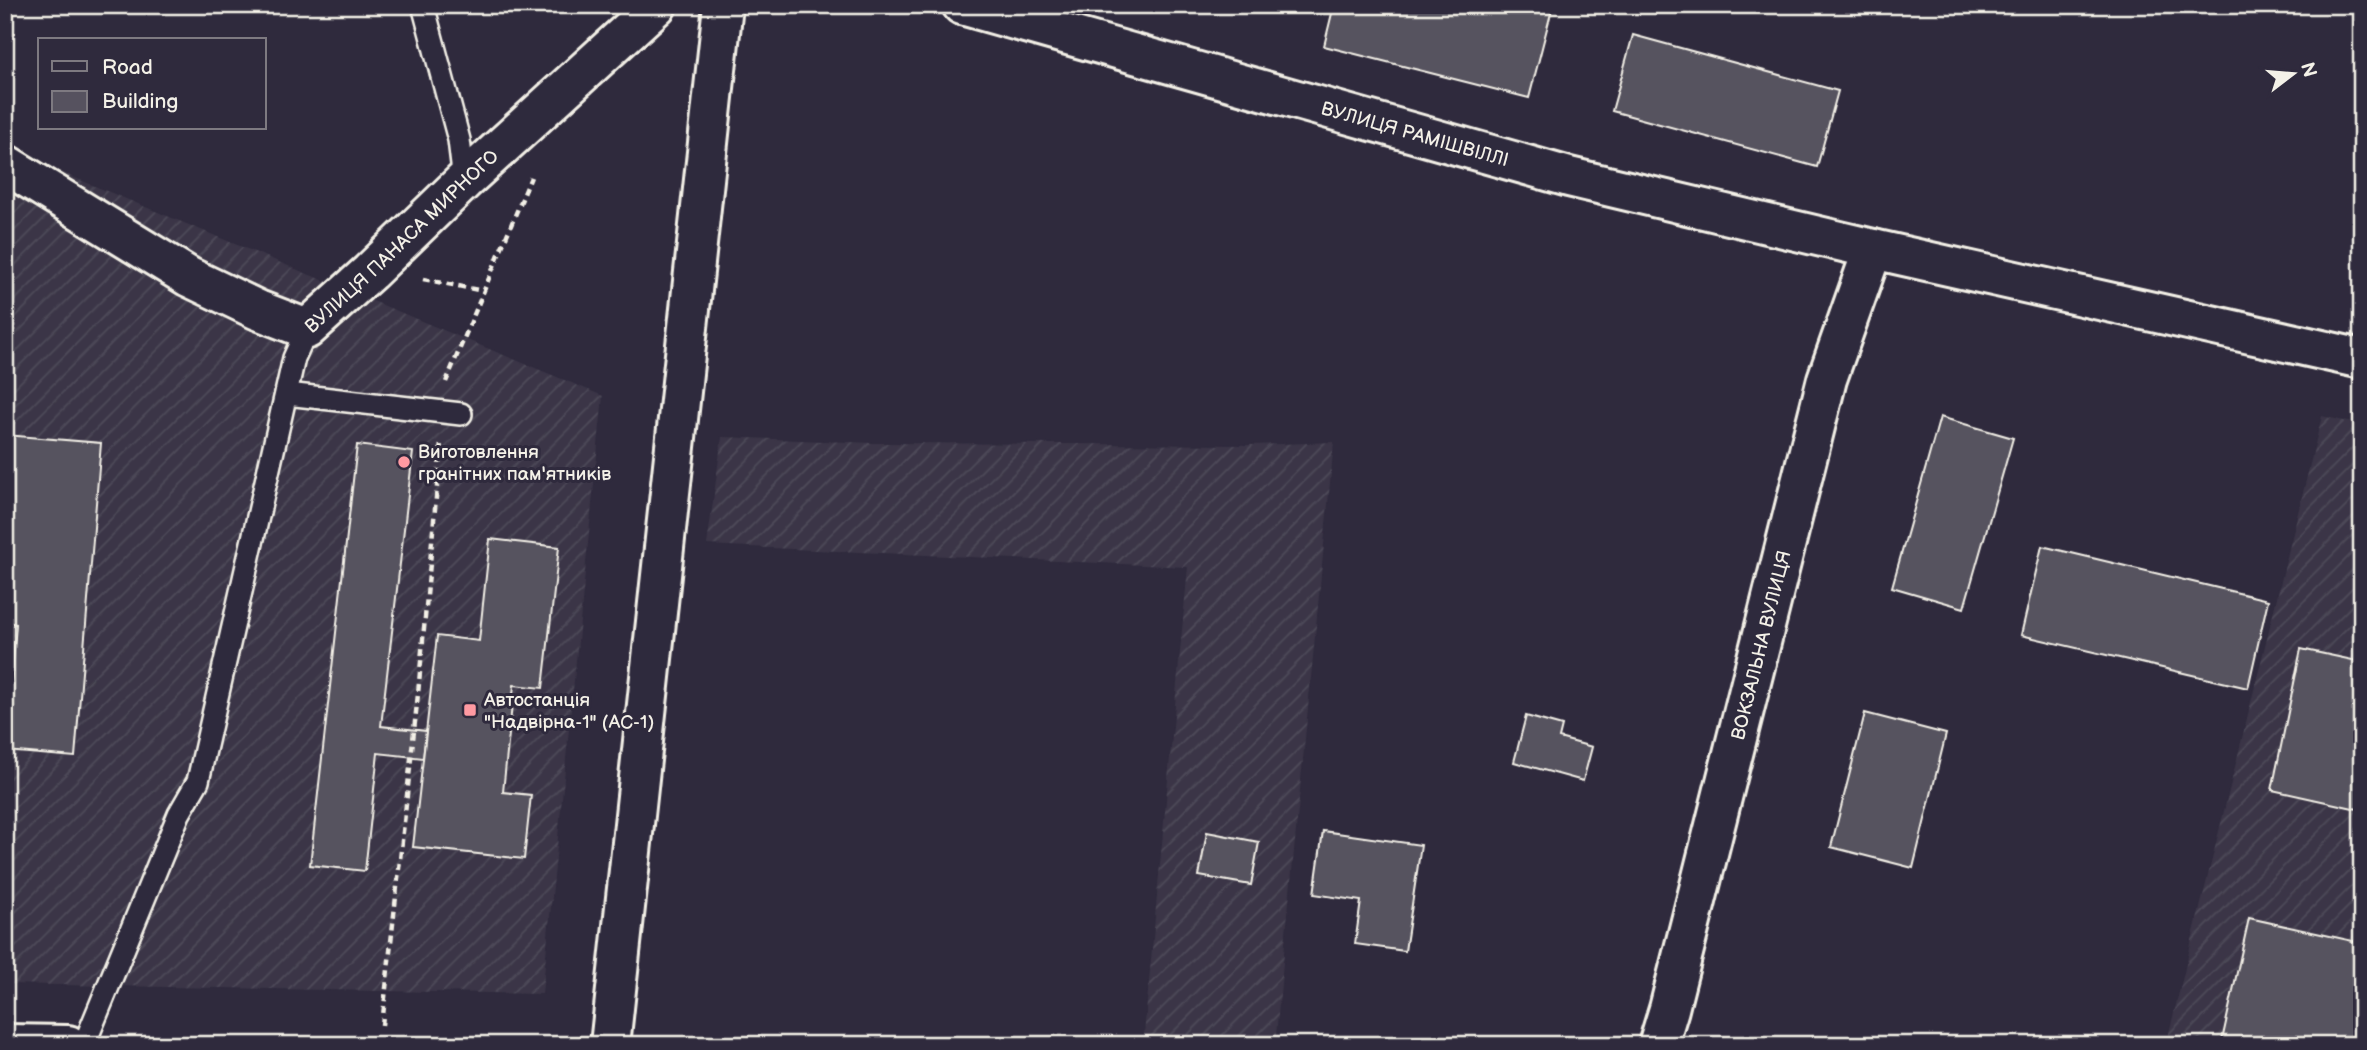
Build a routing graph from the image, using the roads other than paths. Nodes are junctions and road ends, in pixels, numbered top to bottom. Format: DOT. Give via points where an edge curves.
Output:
graph roads {
  1 [pos="423,5"];
  2 [pos="657,5"];
  3 [pos="723,5"];
  4 [pos="962,5"];
  5 [pos="5,164"];
  6 [pos="464,181"];
  7 [pos="1873,249"];
  8 [pos="307,329"];
  9 [pos="2362,359"];
  10 [pos="287,394"];
  11 [pos="452,413"];
  12 [pos="5,1044"];
  13 [pos="68,1045"];
  14 [pos="84,1045"];
  15 [pos="610,1045"];
  16 [pos="1658,1045"];
  1 -- 6 [label="lane" via="459,140"];
  2 -- 6 [label="street, ВУЛИЦЯ ПАНАСА МИРНОГО"];
  3 -- 15 [label="street"];
  4 -- 7 [label="street, ВУЛИЦЯ РАМІШВІЛЛІ" via="1569,177"];
  5 -- 8 [label="street, ВУЛИЦЯ ПАНАСА МИРНОГО" via="189,277"];
  6 -- 8 [label="street, ВУЛИЦЯ ПАНАСА МИРНОГО"];
  7 -- 9 [label="street, ВУЛИЦЯ РАМІШВІЛЛІ"];
  7 -- 16 [label="street, ВОКЗАЛЬНА ВУЛИЦЯ" via="1827,379"];
  8 -- 10 [label="lane" via="294,358"];
  10 -- 11 [label="lane"];
  10 -- 14 [label="lane" via="198,781 179,814"];
  12 -- 13 [label="street"];
}
